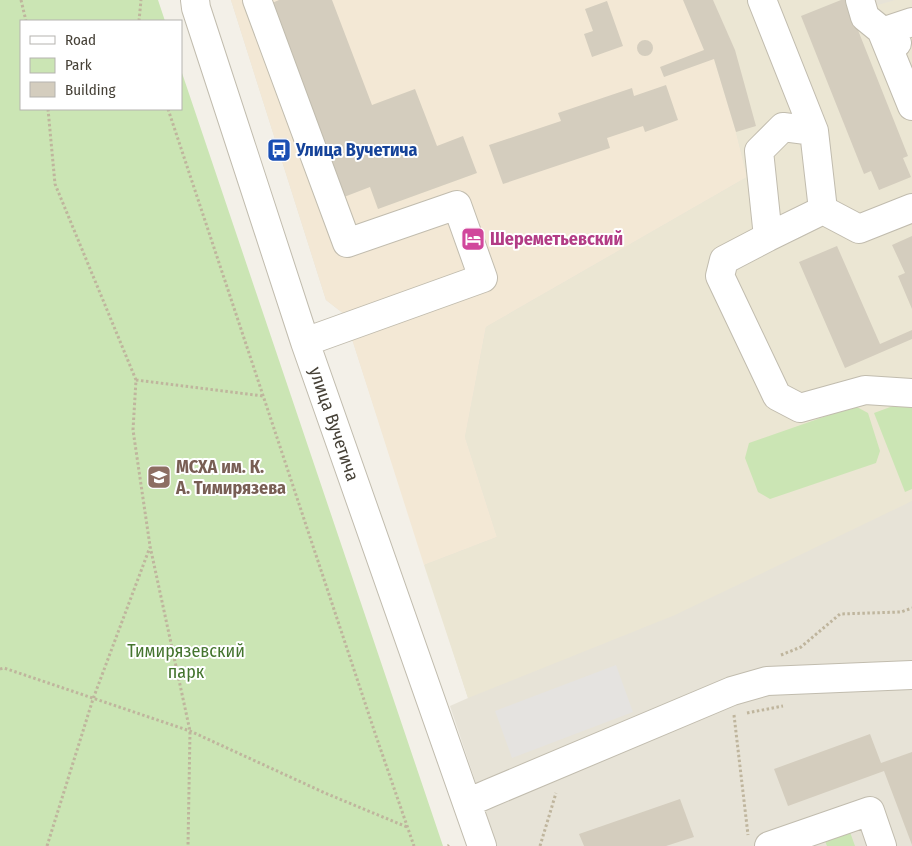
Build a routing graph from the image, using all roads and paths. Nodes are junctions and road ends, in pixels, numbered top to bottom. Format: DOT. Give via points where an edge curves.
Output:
graph roads {
  1 [pos="21,0"];
  2 [pos="141,0"];
  3 [pos="196,0"];
  4 [pos="257,0"];
  5 [pos="860,0"];
  6 [pos="767,1"];
  7 [pos="26,20"];
  8 [pos="139,20"];
  9 [pos="912,22"];
  10 [pos="882,32"];
  11 [pos="912,55"];
  12 [pos="912,106"];
  13 [pos="48,110"];
  14 [pos="168,110"];
  15 [pos="814,131"];
  16 [pos="912,208"];
  17 [pos="823,210"];
  18 [pos="768,237"];
  19 [pos="305,342"];
  20 [pos="136,380"];
  21 [pos="912,393"];
  22 [pos="263,396"];
  23 [pos="150,546"];
  24 [pos="2,668"];
  25 [pos="912,674"];
  26 [pos="93,699"];
  27 [pos="791,704"];
  28 [pos="737,707"];
  29 [pos="726,720"];
  30 [pos="190,731"];
  31 [pos="548,796"];
  32 [pos="467,803"];
  33 [pos="408,827"];
  34 [pos="759,841"];
  35 [pos="47,846"];
  36 [pos="188,846"];
  37 [pos="414,846"];
  38 [pos="482,846"];
  39 [pos="540,846"];
  40 [pos="882,846"];
  1 -- 7 [label="path"];
  2 -- 8 [label="path"];
  3 -- 19 [label="street, улица Вучетича"];
  4 -- 19 [label="street" via="348,243 458,205 483,278"];
  5 -- 10 [label="street" via="865,17"];
  6 -- 15 [label="street"];
  9 -- 10 [label="street"];
  10 -- 11 [label="street"];
  10 -- 12 [label="street"];
  13 -- 20 [label="path" via="55,184"];
  14 -- 22 [label="path"];
  15 -- 17 [label="street"];
  15 -- 18 [label="street" via="783,127 759,152"];
  16 -- 17 [label="street" via="859,229"];
  17 -- 18 [label="street"];
  18 -- 21 [label="street" via="724,260 720,276 777,396 800,408 865,390"];
  19 -- 32 [label="street, улица Вучетича"];
  20 -- 22 [label="path"];
  20 -- 23 [label="path" via="133,430"];
  22 -- 33 [label="path"];
  23 -- 26 [label="path"];
  23 -- 30 [label="path"];
  24 -- 26 [label="path"];
  25 -- 28 [label="street" via="767,680"];
  26 -- 30 [label="path"];
  26 -- 35 [label="path"];
  27 -- 28 [label="path"];
  28 -- 29 [label="path"];
  28 -- 32 [label="street"];
  28 -- 34 [label="path"];
  30 -- 33 [label="path"];
  30 -- 36 [label="path"];
  31 -- 39 [label="path" via="556,793"];
  32 -- 38 [label="street, улица Вучетича"];
  33 -- 37 [label="path"];
  34 -- 40 [label="street" via="870,811"];
}
